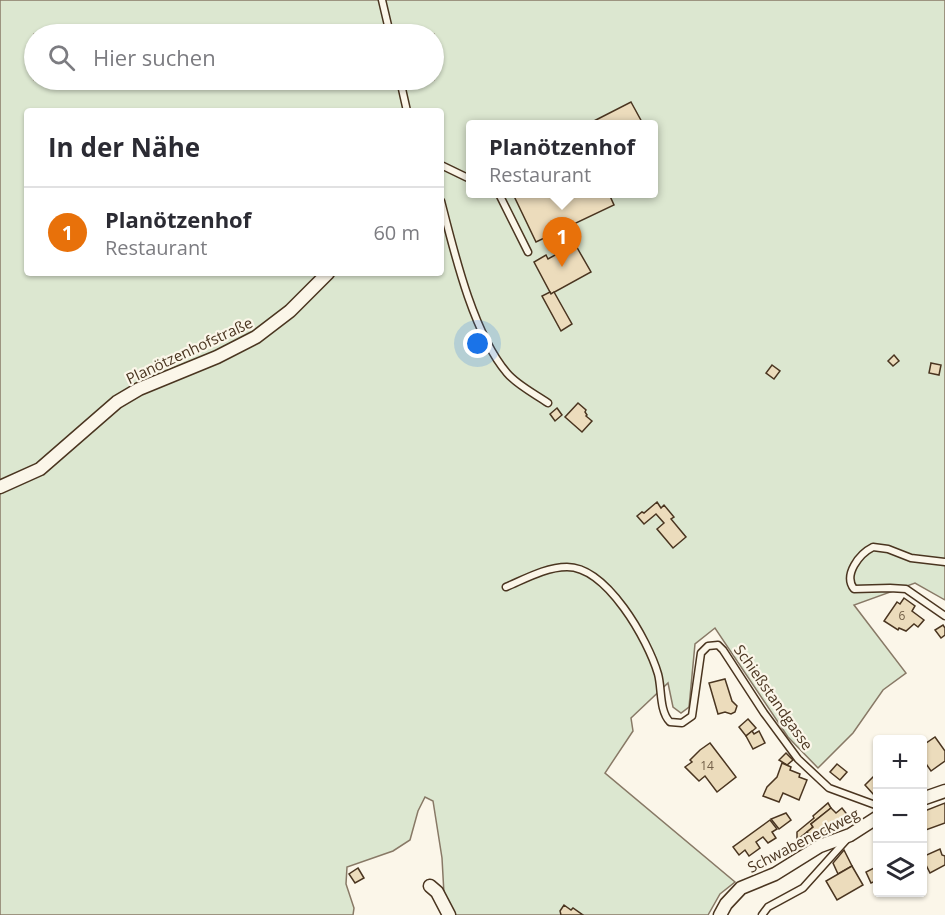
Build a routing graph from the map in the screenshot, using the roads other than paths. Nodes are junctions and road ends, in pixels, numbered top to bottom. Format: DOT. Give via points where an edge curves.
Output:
graph roads {
  1 [pos="382,0"];
  2 [pos="388,24"];
  3 [pos="402,90"];
  4 [pos="406,108"];
  5 [pos="444,166"];
  6 [pos="466,177"];
  7 [pos="501,198"];
  8 [pos="444,213"];
  9 [pos="528,252"];
  10 [pos="325,276"];
  11 [pos="549,403"];
  12 [pos="0,487"];
  13 [pos="945,562"];
  14 [pos="506,586"];
  15 [pos="945,616"];
  16 [pos="945,791"];
  17 [pos="927,797"];
  18 [pos="873,804"];
  19 [pos="873,820"];
  20 [pos="850,835"];
  21 [pos="430,886"];
  22 [pos="449,915"];
  23 [pos="720,915"];
  24 [pos="762,915"];
  1 -- 2 [label="lane"];
  3 -- 4 [label="lane"];
  5 -- 6 [label="lane"];
  7 -- 9 [label="lane"];
  8 -- 11 [label="lane" via="488,347 508,375"];
  10 -- 12 [label="street, Planötzenhofstraße" via="290,311 256,337 131,393 40,469"];
  13 -- 15 [label="lane" via="911,558 873,547 863,554 849,576 854,589 906,589"];
  14 -- 18 [label="lane, Schießstandgasse" via="565,567 582,569 596,578 628,614 647,646 670,722 682,723 692,716 701,653 708,646 718,645 798,759 829,788"];
  16 -- 17 [label="street"];
  19 -- 20 [label="street, Schwabeneckweg"];
  20 -- 23 [label="street, Schwabeneckweg" via="827,842 775,874 741,888"];
  20 -- 24 [label="lane" via="803,888 768,907"];
  21 -- 22 [label="street"];
}
